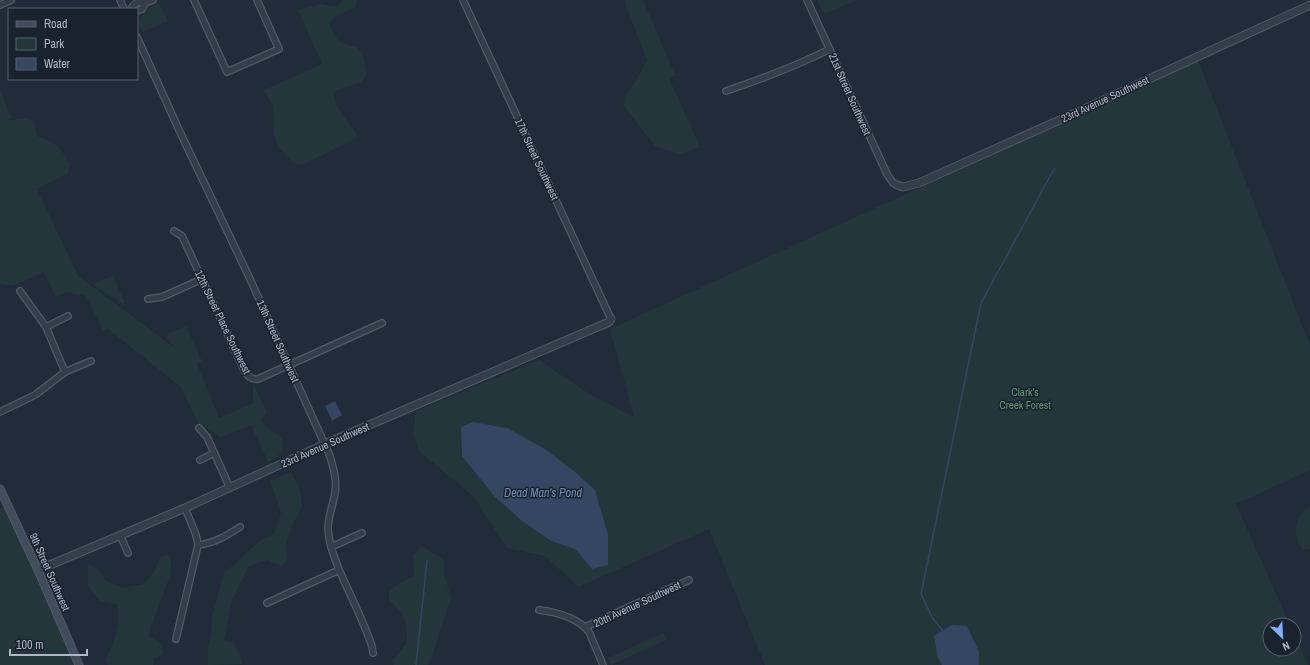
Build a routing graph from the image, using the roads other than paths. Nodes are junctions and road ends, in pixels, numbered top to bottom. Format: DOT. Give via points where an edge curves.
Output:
graph roads {
  1 [pos="11,0"];
  2 [pos="153,0"];
  3 [pos="194,0"];
  4 [pos="257,0"];
  5 [pos="463,0"];
  6 [pos="807,0"];
  7 [pos="146,3"];
  8 [pos="0,5"];
  9 [pos="1310,5"];
  10 [pos="132,8"];
  11 [pos="138,11"];
  12 [pos="139,45"];
  13 [pos="830,50"];
  14 [pos="726,91"];
  15 [pos="897,185"];
  16 [pos="174,231"];
  17 [pos="202,279"];
  18 [pos="20,291"];
  19 [pos="148,299"];
  20 [pos="68,316"];
  21 [pos="612,319"];
  22 [pos="382,323"];
  23 [pos="46,327"];
  24 [pos="91,361"];
  25 [pos="288,365"];
  26 [pos="65,372"];
  27 [pos="0,412"];
  28 [pos="199,428"];
  29 [pos="325,444"];
  30 [pos="214,453"];
  31 [pos="200,460"];
  32 [pos="230,488"];
  33 [pos="0,489"];
  34 [pos="185,508"];
  35 [pos="240,527"];
  36 [pos="362,533"];
  37 [pos="120,536"];
  38 [pos="198,545"];
  39 [pos="331,547"];
  40 [pos="128,553"];
  41 [pos="38,570"];
  42 [pos="340,570"];
  43 [pos="689,580"];
  44 [pos="267,603"];
  45 [pos="539,610"];
  46 [pos="585,627"];
  47 [pos="176,639"];
  48 [pos="373,653"];
  49 [pos="79,665"];
  50 [pos="603,665"];
  1 -- 8 [label="street"];
  2 -- 7 [label="street"];
  3 -- 4 [label="street" via="227,72 279,49"];
  5 -- 21 [label="street, 17th Street Southwest"];
  6 -- 13 [label="street, 21st Street Southwest"];
  7 -- 10 [label="street" via="139,2"];
  7 -- 11 [label="street"];
  9 -- 15 [label="street, 23rd Avenue Southwest" via="919,183 903,187"];
  12 -- 25 [label="street, 13th Street Southwest"];
  13 -- 14 [label="street"];
  13 -- 15 [label="street, 21st Street Southwest" via="887,174"];
  16 -- 17 [label="street, 12th Street Place Southwest" via="182,236"];
  17 -- 19 [label="street" via="162,298"];
  17 -- 25 [label="street, 12th Street Place Southwest" via="248,376 258,379"];
  18 -- 23 [label="street"];
  20 -- 23 [label="street"];
  21 -- 29 [label="street, 23rd Avenue Southwest"];
  22 -- 25 [label="street, 12th Street Place Southwest"];
  23 -- 26 [label="street"];
  24 -- 26 [label="street"];
  25 -- 29 [label="street, 13th Street Southwest"];
  26 -- 27 [label="street" via="35,395"];
  28 -- 30 [label="street" via="205,433"];
  29 -- 32 [label="street, 23rd Avenue Southwest"];
  29 -- 39 [label="street, 13th Street Southwest" via="335,478 334,498 328,524"];
  30 -- 31 [label="street"];
  30 -- 32 [label="street"];
  32 -- 34 [label="street, 23rd Avenue Southwest"];
  33 -- 41 [label="main road, 9th Street Southwest"];
  34 -- 37 [label="street, 23rd Avenue Southwest"];
  34 -- 38 [label="street"];
  35 -- 38 [label="street" via="219,540"];
  36 -- 39 [label="street"];
  37 -- 40 [label="street"];
  37 -- 41 [label="street, 23rd Avenue Southwest"];
  38 -- 47 [label="street"];
  39 -- 42 [label="street, 13th Street Southwest"];
  41 -- 49 [label="main road, 9th Street Southwest"];
  42 -- 44 [label="street"];
  42 -- 48 [label="street, 13th Street Southwest" via="369,637"];
  43 -- 46 [label="street, 20th Avenue Southwest"];
  45 -- 46 [label="street" via="560,614"];
  46 -- 50 [label="street"];
}
